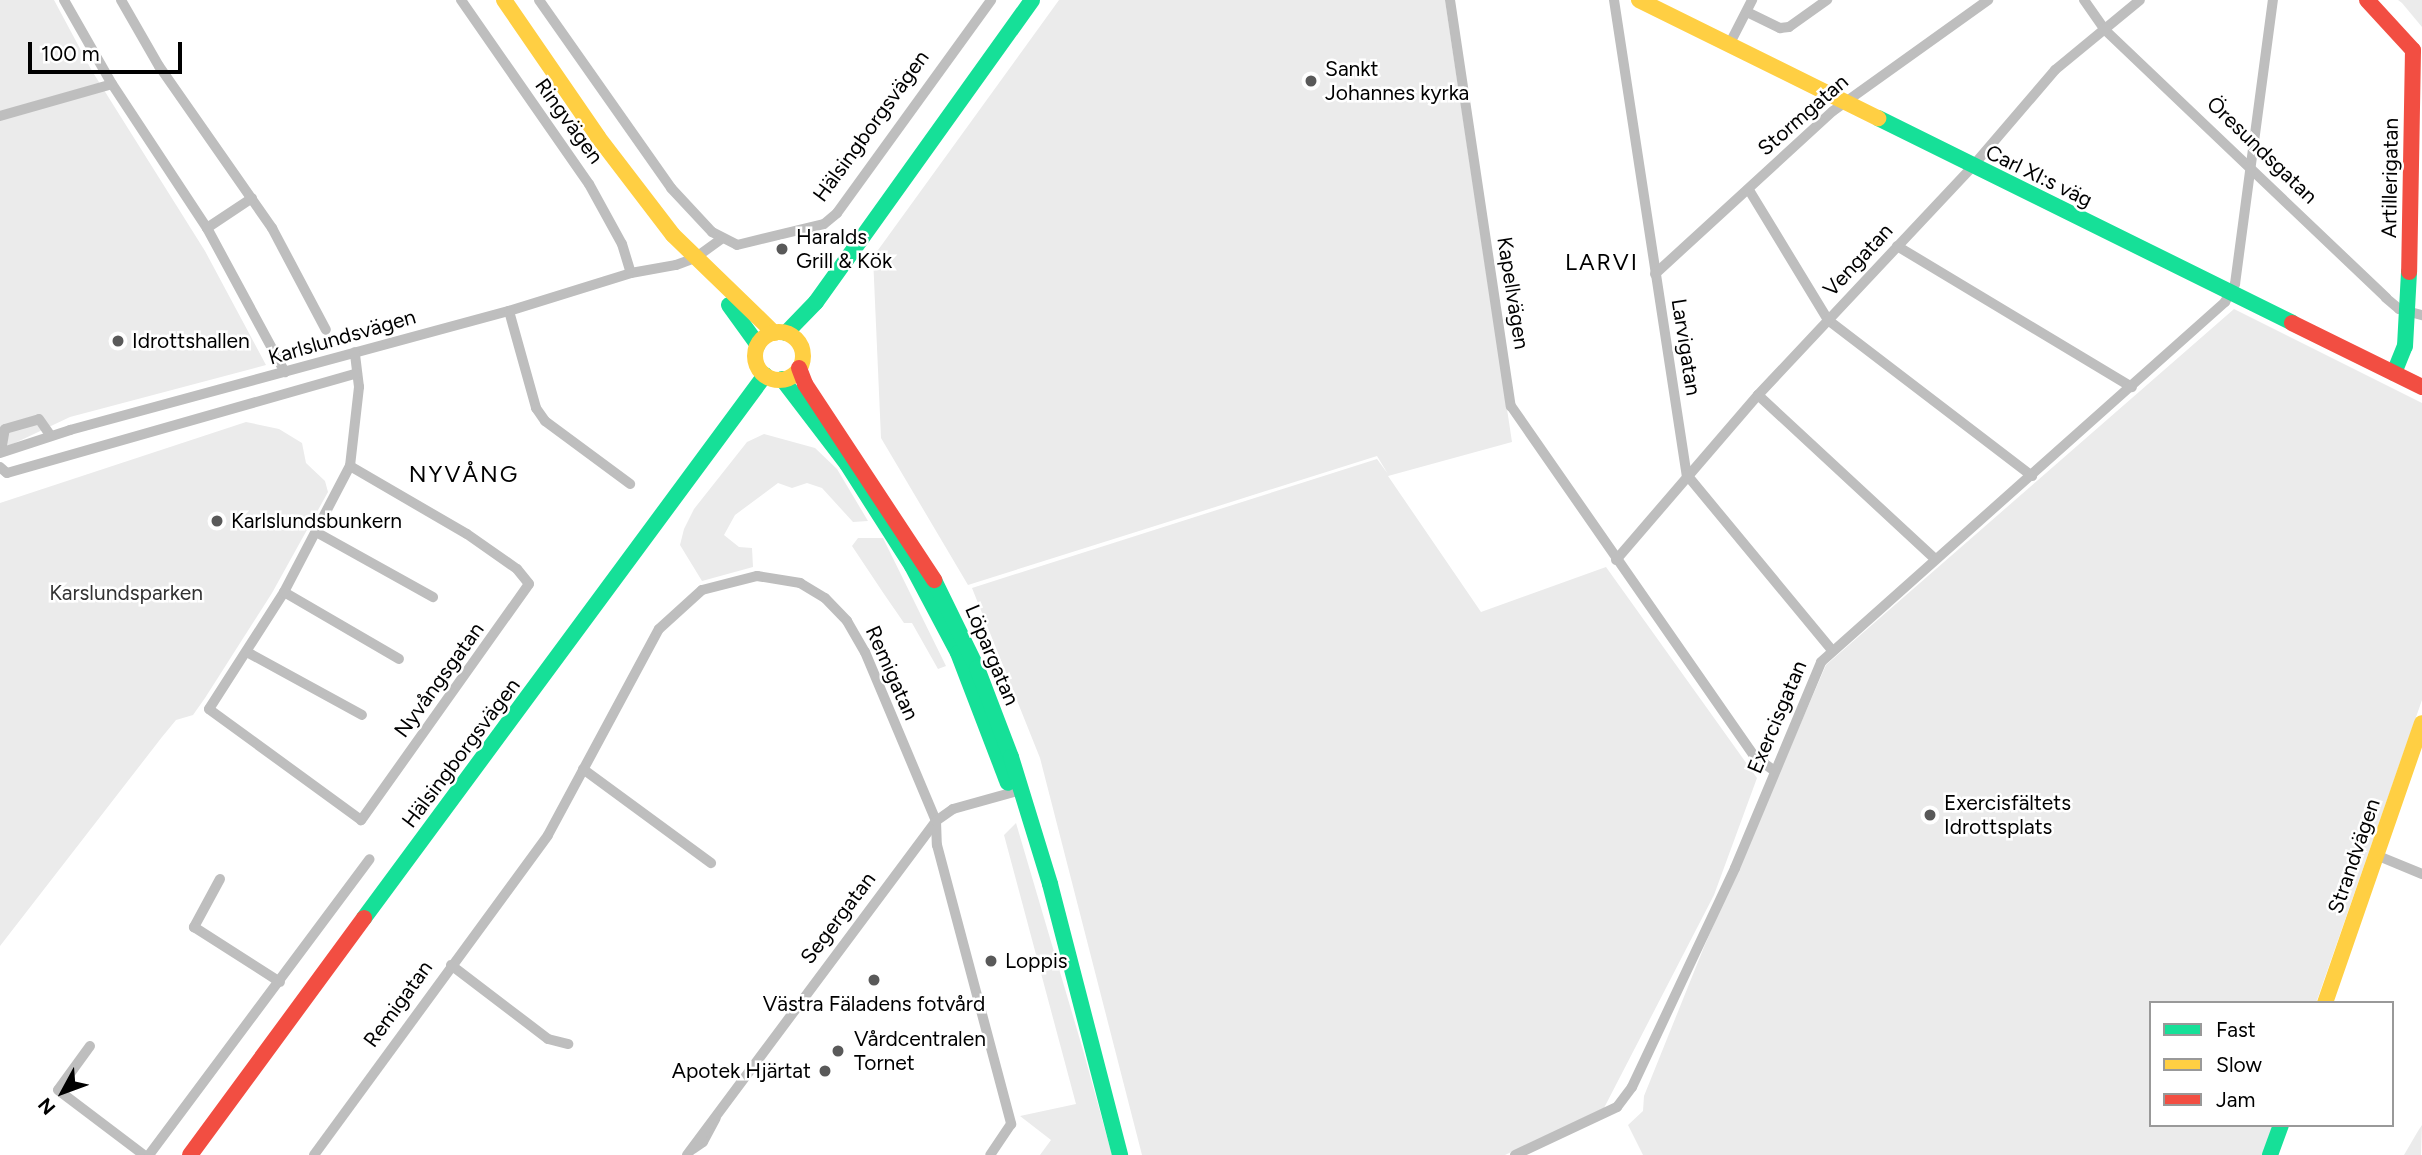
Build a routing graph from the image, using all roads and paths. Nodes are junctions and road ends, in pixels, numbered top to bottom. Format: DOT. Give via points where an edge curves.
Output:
graph roads {
  1 [pos="64,0"];
  2 [pos="121,0"];
  3 [pos="461,0"];
  4 [pos="504,0"];
  5 [pos="539,0"];
  6 [pos="991,0"];
  7 [pos="1032,0"];
  8 [pos="1450,0"];
  9 [pos="1614,0"];
  10 [pos="1639,0"];
  11 [pos="1752,0"];
  12 [pos="1827,0"];
  13 [pos="1988,0"];
  14 [pos="2084,0"];
  15 [pos="2140,0"];
  16 [pos="2273,0"];
  17 [pos="2367,0"];
  18 [pos="1747,12"];
  19 [pos="2105,29"];
  20 [pos="1729,45"];
  21 [pos="112,84"];
  22 [pos="1844,102"];
  23 [pos="0,116"];
  24 [pos="2249,164"];
  25 [pos="1972,167"];
  26 [pos="1749,190"];
  27 [pos="251,198"];
  28 [pos="206,228"];
  29 [pos="721,239"];
  30 [pos="1897,246"];
  31 [pos="695,258"];
  32 [pos="631,273"];
  33 [pos="1656,274"];
  34 [pos="2230,294"];
  35 [pos="816,302"];
  36 [pos="509,311"];
  37 [pos="2415,314"];
  38 [pos="1828,320"];
  39 [pos="326,330"];
  40 [pos="780,333"];
  41 [pos="758,345"];
  42 [pos="800,345"];
  43 [pos="355,352"];
  44 [pos="799,369"];
  45 [pos="285,372"];
  46 [pos="357,373"];
  47 [pos="2394,373"];
  48 [pos="765,375"];
  49 [pos="782,379"];
  50 [pos="250,382"];
  51 [pos="2132,387"];
  52 [pos="2422,387"];
  53 [pos="1758,395"];
  54 [pos="255,402"];
  55 [pos="50,435"];
  56 [pos="1,452"];
  57 [pos="350,466"];
  58 [pos="0,467"];
  59 [pos="1687,475"];
  60 [pos="2032,476"];
  61 [pos="630,484"];
  62 [pos="316,532"];
  63 [pos="1935,559"];
  64 [pos="1616,560"];
  65 [pos="284,592"];
  66 [pos="433,597"];
  67 [pos="1832,650"];
  68 [pos="247,652"];
  69 [pos="399,659"];
  70 [pos="362,715"];
  71 [pos="2422,723"];
  72 [pos="583,769"];
  73 [pos="1773,770"];
  74 [pos="1016,791"];
  75 [pos="936,821"];
  76 [pos="2376,855"];
  77 [pos="370,859"];
  78 [pos="711,863"];
  79 [pos="2422,874"];
  80 [pos="220,879"];
  81 [pos="451,965"];
  82 [pos="279,982"];
  83 [pos="2326,1001"];
  84 [pos="568,1044"];
  85 [pos="90,1046"];
  86 [pos="2279,1127"];
  87 [pos="689,1153"];
  88 [pos="146,1155"];
  89 [pos="190,1155"];
  90 [pos="314,1155"];
  91 [pos="990,1155"];
  92 [pos="1120,1155"];
  93 [pos="1515,1155"];
  94 [pos="2270,1155"];
  1 -- 21 [label="street"];
  2 -- 27 [label="street" via="159,66"];
  3 -- 32 [label="street, Ringvägen" via="589,184 622,244"];
  4 -- 31 [label="street, Ringvägen" via="598,137"];
  5 -- 29 [label="street, Ringvägen" via="671,188"];
  6 -- 29 [label="street, Hälsingborgsvägen" via="837,213 824,224 764,239 737,244"];
  7 -- 35 [label="street"];
  8 -- 64 [label="street, Kapellvägen" via="1511,406"];
  9 -- 33 [label="street, Larvigatan"];
  10 -- 20 [label="street, Carl XI:s väg"];
  11 -- 18 [label="street"];
  12 -- 18 [label="street" via="1789,27 1780,28"];
  13 -- 22 [label="street, Stormgatan"];
  14 -- 19 [label="street, Öresundsgatan"];
  15 -- 19 [label="street, Vengatan"];
  16 -- 24 [label="street"];
  17 -- 37 [label="street, Artillerigatan" via="2413,50"];
  18 -- 20 [label="street"];
  19 -- 24 [label="street, Öresundsgatan"];
  19 -- 25 [label="street, Vengatan" via="2055,70"];
  20 -- 22 [label="street, Carl XI:s väg"];
  21 -- 23 [label="street"];
  21 -- 28 [label="street"];
  22 -- 25 [label="street, Carl XI:s väg"];
  22 -- 26 [label="street, Stormgatan"];
  24 -- 34 [label="street"];
  24 -- 37 [label="street, Öresundsgatan" via="2386,298"];
  25 -- 30 [label="street, Vengatan"];
  25 -- 34 [label="street, Carl XI:s väg"];
  26 -- 33 [label="street, Stormgatan"];
  26 -- 38 [label="street"];
  27 -- 28 [label="street"];
  27 -- 39 [label="street" via="297,270"];
  28 -- 45 [label="street"];
  29 -- 31 [label="street"];
  30 -- 38 [label="street, Vengatan"];
  30 -- 51 [label="street"];
  31 -- 32 [label="street, Karlslundsvägen"];
  31 -- 40 [label="street, Ringvägen"];
  31 -- 41 [label="street, Ringvägen"];
  32 -- 36 [label="street, Karlslundsvägen"];
  33 -- 59 [label="street, Larvigatan"];
  34 -- 47 [label="street, Carl XI:s väg"];
  34 -- 51 [label="street, Exercisgatan"];
  35 -- 40 [label="street"];
  35 -- 42 [label="street"];
  36 -- 43 [label="street, Karlslundsvägen"];
  36 -- 61 [label="street" via="536,408 545,421"];
  37 -- 47 [label="street, Artillerigatan"];
  38 -- 53 [label="street, Vengatan"];
  38 -- 60 [label="street"];
  40 -- 41 [label="street"];
  40 -- 42 [label="street"];
  41 -- 48 [label="street" via="757,363"];
  42 -- 44 [label="street"];
  43 -- 45 [label="street, Karlslundsvägen"];
  43 -- 46 [label="street"];
  44 -- 49 [label="street"];
  44 -- 74 [label="street, Löpargatan" via="889,503 940,591 977,668"];
  45 -- 50 [label="street, Karlslundsvägen"];
  46 -- 54 [label="street, Karlslundsvägen"];
  46 -- 57 [label="street" via="358,417"];
  47 -- 52 [label="street, Carl XI:s väg"];
  48 -- 49 [label="street"];
  48 -- 89 [label="street, Hälsingborgsvägen"];
  49 -- 74 [label="street, Löpargatan" via="869,498 946,628"];
  50 -- 54 [label="street"];
  50 -- 55 [label="street, Karlslundsvägen"];
  51 -- 60 [label="street, Exercisgatan"];
  53 -- 59 [label="street, Vengatan"];
  53 -- 63 [label="street"];
  54 -- 58 [label="street, Karlslundsvägen" via="7,473"];
  55 -- 56 [label="street, Karlslundsvägen"];
  55 -- 56 [label="street" via="38,419 5,429"];
  57 -- 62 [label="street"];
  57 -- 68 [label="street, Nyvångsgatan" via="517,569 529,579 527,592 361,820 209,709"];
  59 -- 64 [label="street, Vengatan"];
  59 -- 67 [label="street"];
  60 -- 63 [label="street, Exercisgatan"];
  62 -- 65 [label="street"];
  62 -- 66 [label="street"];
  63 -- 67 [label="street, Exercisgatan"];
  64 -- 73 [label="street, Kapellvägen" via="1754,756"];
  65 -- 68 [label="street"];
  65 -- 69 [label="street"];
  67 -- 73 [label="street, Exercisgatan" via="1821,662"];
  68 -- 70 [label="street"];
  71 -- 76 [label="street, Strandvägen"];
  72 -- 75 [label="street, Remigatan" via="643,656 672,613 716,583 776,578 814,591 847,621 865,652"];
  72 -- 78 [label="street"];
  72 -- 81 [label="street, Remigatan" via="548,835"];
  73 -- 93 [label="street, Exercisgatan" via="1735,868 1624,1100"];
  74 -- 75 [label="street, Segergatan" via="953,809"];
  74 -- 92 [label="street, Löpargatan"];
  75 -- 87 [label="street, Segergatan" via="719,1113 712,1130"];
  75 -- 91 [label="street, Remigatan" via="937,845 1011,1124"];
  76 -- 79 [label="street"];
  76 -- 83 [label="street, Strandvägen"];
  77 -- 82 [label="street"];
  80 -- 82 [label="street" via="194,927"];
  81 -- 84 [label="street" via="548,1039"];
  81 -- 90 [label="street, Remigatan"];
  82 -- 88 [label="street"];
  85 -- 88 [label="street" via="58,1090"];
  86 -- 94 [label="street"];
}
